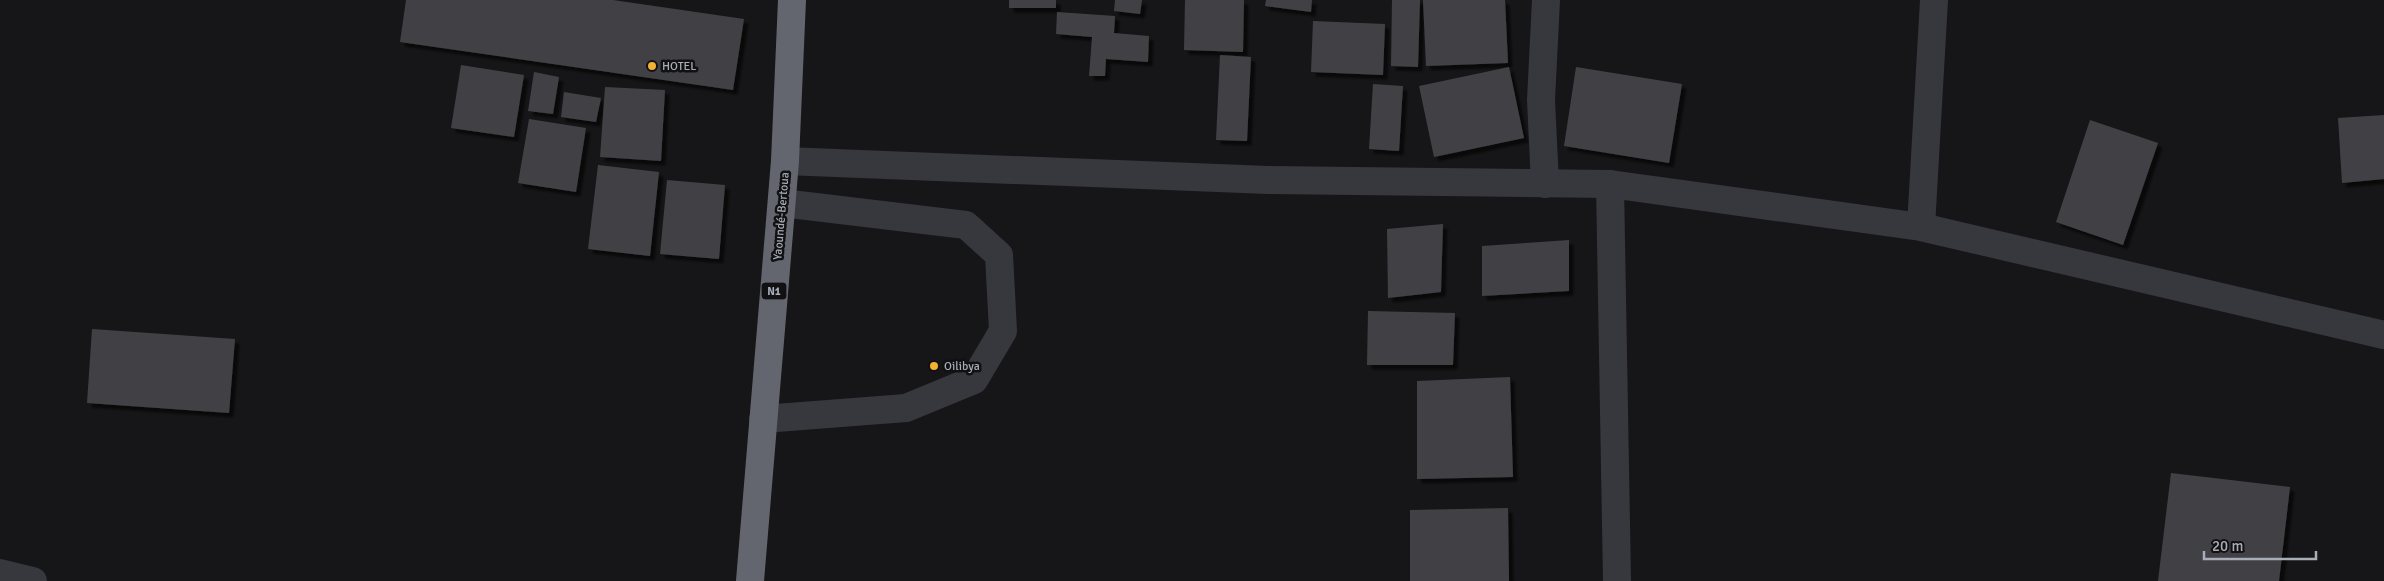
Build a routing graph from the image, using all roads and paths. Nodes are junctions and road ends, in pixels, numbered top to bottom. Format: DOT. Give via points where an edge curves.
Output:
graph roads {
  1 [pos="792,0"];
  2 [pos="1546,0"];
  3 [pos="1934,0"];
  4 [pos="785,161"];
  5 [pos="1545,184"];
  6 [pos="1610,184"];
  7 [pos="782,203"];
  8 [pos="1921,227"];
  9 [pos="2384,335"];
  10 [pos="763,419"];
  11 [pos="0,573"];
  12 [pos="33,581"];
  13 [pos="750,581"];
  14 [pos="1617,581"];
  1 -- 4 [label="highway, Yaoundé-Bertoua / N1"];
  2 -- 5 [label="street" via="1541,100"];
  3 -- 8 [label="street"];
  4 -- 5 [label="street" via="1268,180"];
  4 -- 7 [label="highway, Yaoundé-Bertoua / N1"];
  5 -- 6 [label="street"];
  6 -- 8 [label="street"];
  6 -- 14 [label="street"];
  7 -- 10 [label="highway, Yaoundé-Bertoua / N1"];
  7 -- 10 [label="street" via="966,224 999,255 1003,331 974,380 906,408"];
  8 -- 9 [label="street"];
  10 -- 13 [label="highway, Yaoundé-Bertoua / N1"];
  11 -- 12 [label="street"];
}
